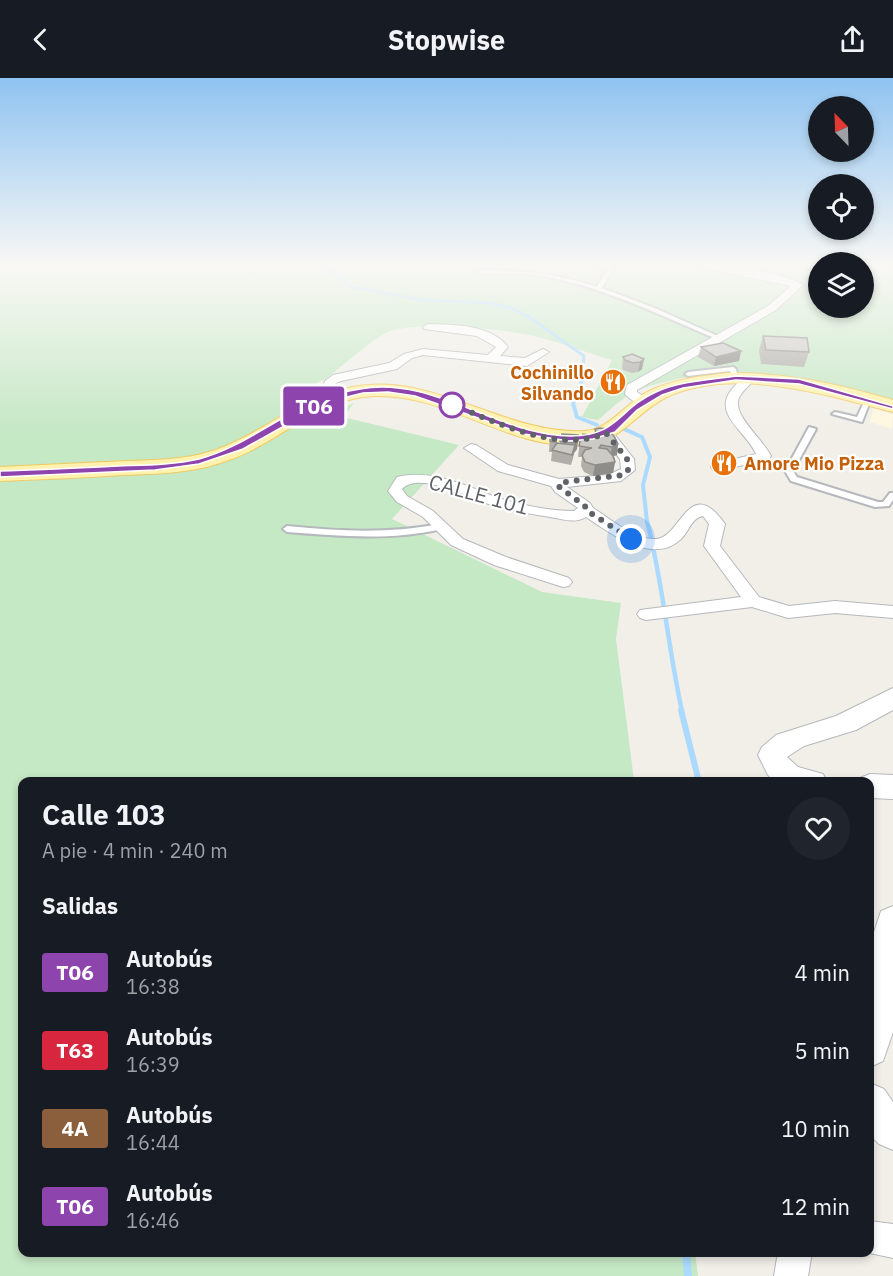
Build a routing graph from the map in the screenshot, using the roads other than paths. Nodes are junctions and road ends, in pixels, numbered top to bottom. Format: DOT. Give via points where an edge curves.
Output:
graph roads {
  1 [pos="675,320"];
  2 [pos="751,320"];
  3 [pos="428,327"];
  4 [pos="719,338"];
  5 [pos="543,352"];
  6 [pos="490,360"];
  7 [pos="688,374"];
  8 [pos="743,378"];
  9 [pos="868,399"];
  10 [pos="324,400"];
  11 [pos="644,401"];
  12 [pos="893,406"];
  13 [pos="835,414"];
  14 [pos="812,429"];
  15 [pos="606,433"];
  16 [pos="471,448"];
  17 [pos="718,466"];
  18 [pos="0,474"];
  19 [pos="560,484"];
  20 [pos="893,495"];
  21 [pos="586,510"];
  22 [pos="440,527"];
  23 [pos="287,529"];
  24 [pos="563,582"];
  25 [pos="753,601"];
  26 [pos="893,612"];
  27 [pos="650,613"];
  28 [pos="893,698"];
  29 [pos="783,777"];
  30 [pos="874,786"];
  31 [pos="893,787"];
  32 [pos="893,922"];
  33 [pos="874,1034"];
  34 [pos="874,1109"];
  35 [pos="893,1130"];
  36 [pos="874,1239"];
  37 [pos="893,1241"];
  38 [pos="794,1257"];
  39 [pos="791,1276"];
  1 -- 4 [label="lane"];
  2 -- 4 [label="street"];
  3 -- 6 [label="street" via="470,332 495,340 502,347"];
  4 -- 11 [label="street" via="632,388 631,394"];
  5 -- 6 [label="street" via="527,362"];
  6 -- 10 [label="street" via="441,352 415,353 393,366 331,381"];
  7 -- 8 [label="lane" via="733,369"];
  8 -- 9 [label="main road" via="806,383"];
  8 -- 11 [label="main road" via="682,386"];
  8 -- 17 [label="street" via="731,403 740,424 764,456"];
  9 -- 12 [label="main road"];
  9 -- 13 [label="lane" via="859,420"];
  10 -- 15 [label="main road" via="363,391 396,391 428,396 508,427 542,435 579,438"];
  10 -- 18 [label="main road" via="240,448 212,458 181,465"];
  11 -- 15 [label="main road"];
  14 -- 20 [label="lane" via="789,471 794,479 878,505 886,504"];
  15 -- 19 [label="street" via="627,459 628,470 624,475"];
  16 -- 19 [label="street" via="503,468"];
  19 -- 21 [label="street" via="560,489"];
  21 -- 22 [label="street, CALLE 101" via="568,516 498,502 420,478 397,484 397,494 428,514"];
  21 -- 25 [label="street" via="631,539 650,543 672,540 689,515 701,510 708,513 717,524 711,540 716,554"];
  22 -- 23 [label="lane" via="374,535"];
  22 -- 24 [label="street, CALLE 101" via="457,542"];
  25 -- 26 [label="street" via="788,612 835,606"];
  25 -- 27 [label="street"];
  28 -- 29 [label="street" via="841,725 783,743 772,755"];
  30 -- 31 [label="street"];
  32 -- 33 [label="street" via="885,995"];
  34 -- 35 [label="street"];
  36 -- 37 [label="street"];
  38 -- 39 [label="street"];
}
